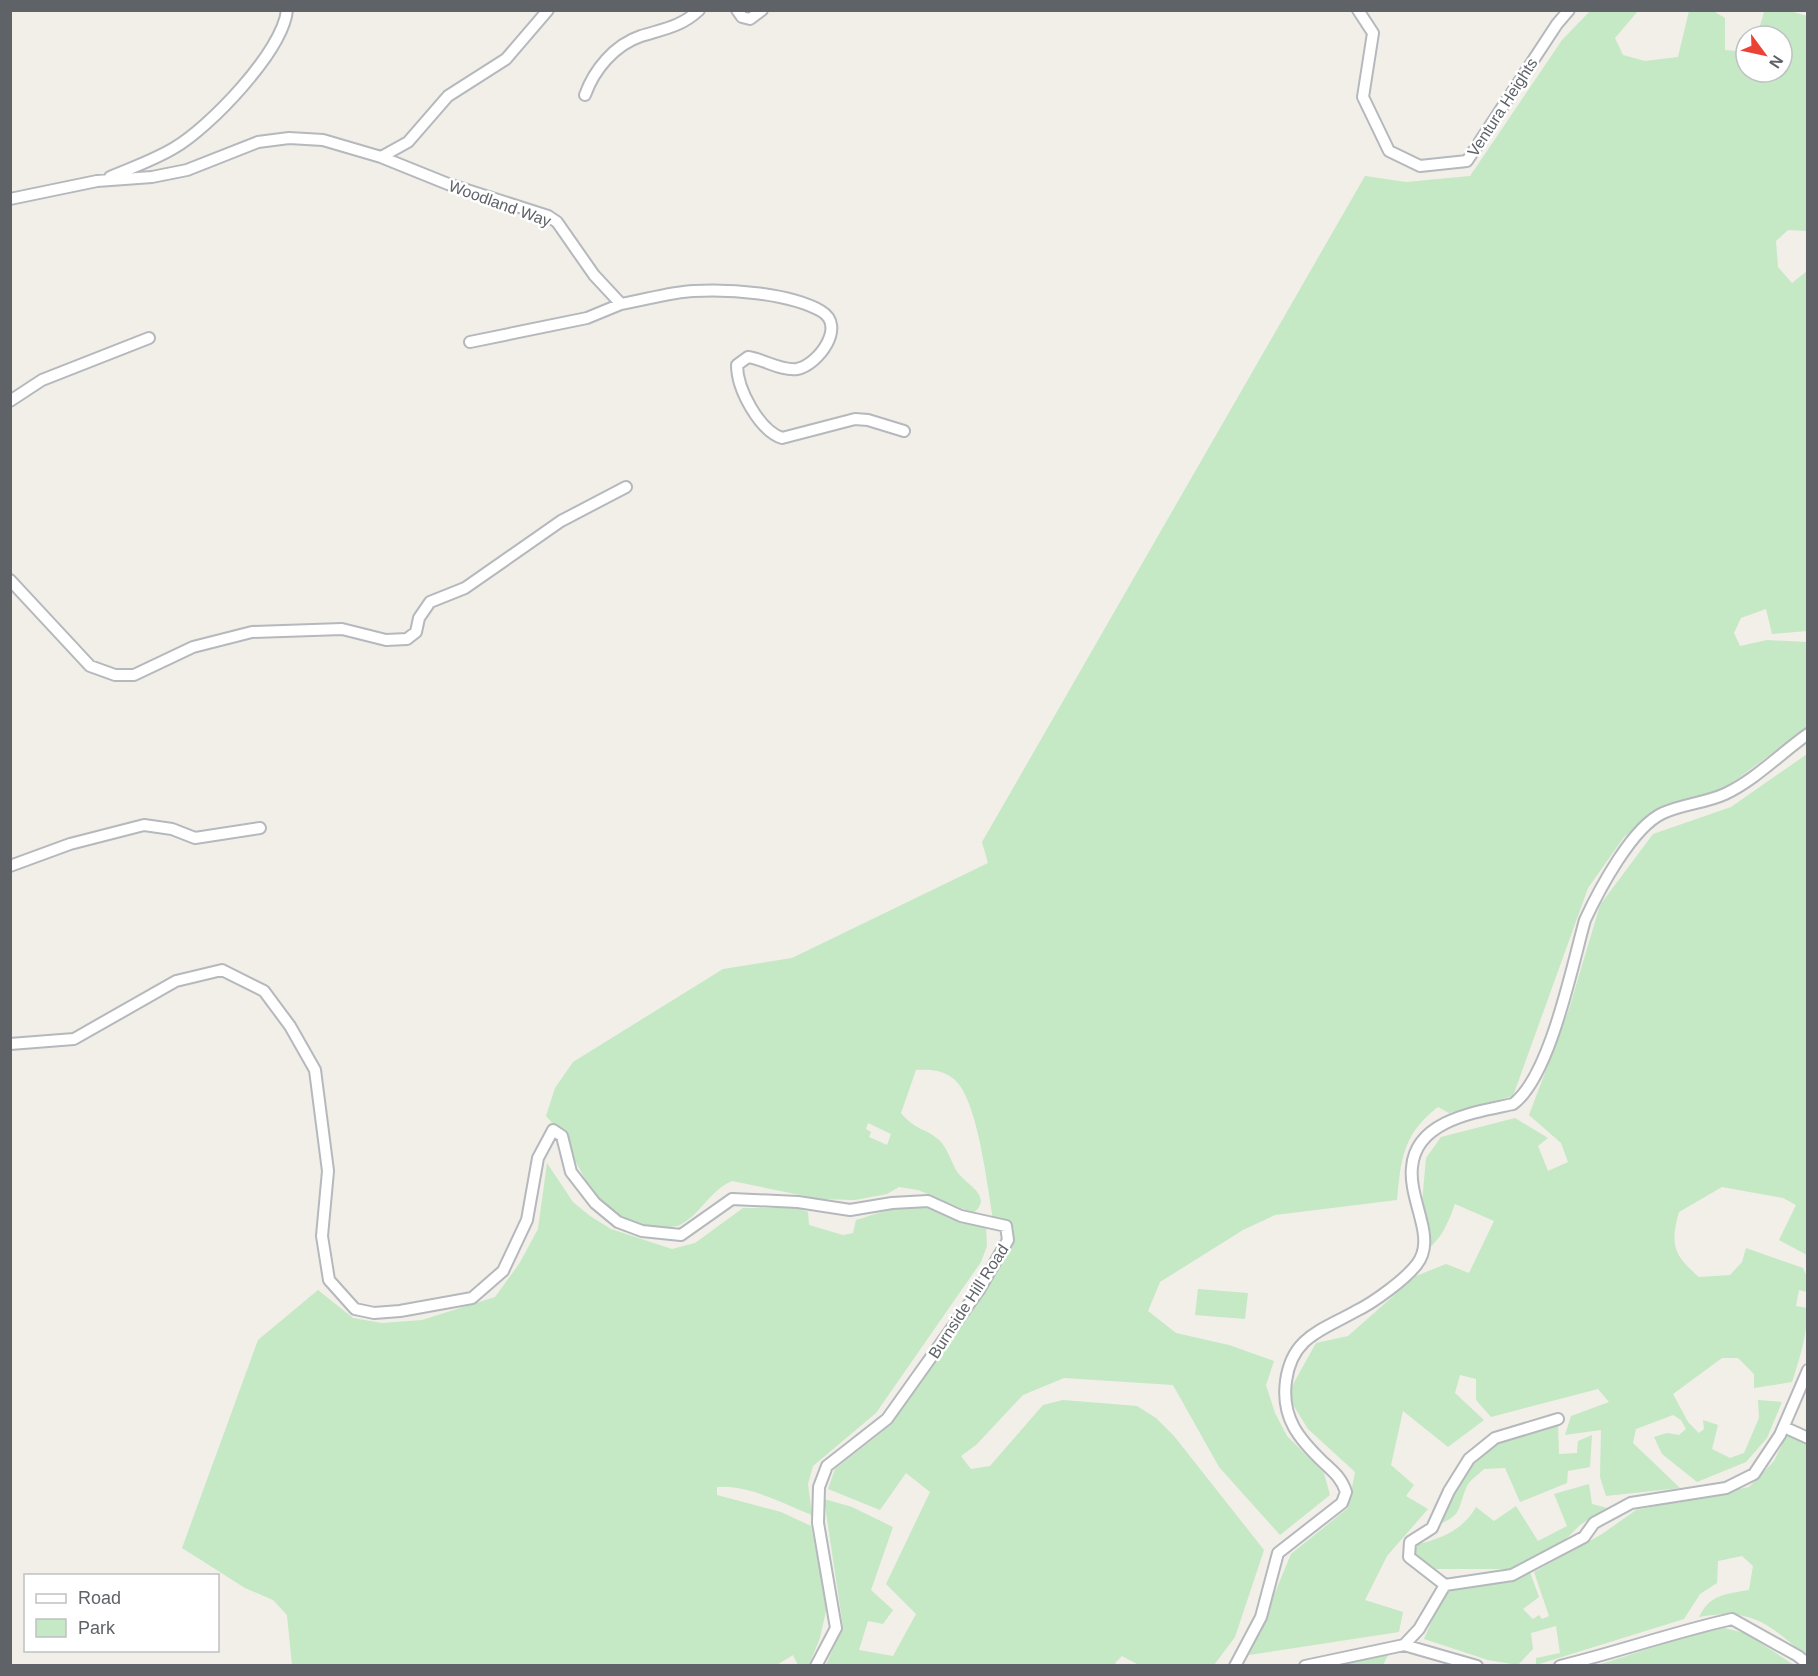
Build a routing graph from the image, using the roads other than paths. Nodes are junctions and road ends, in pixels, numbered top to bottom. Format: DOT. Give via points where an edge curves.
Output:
graph roads {
  1 [pos="287,10"];
  2 [pos="548,10"];
  3 [pos="699,10"];
  4 [pos="737,10"];
  5 [pos="762,10"];
  6 [pos="1358,10"];
  7 [pos="1569,10"];
  8 [pos="585,95"];
  9 [pos="381,157"];
  10 [pos="104,180"];
  11 [pos="10,199"];
  12 [pos="621,304"];
  13 [pos="149,338"];
  14 [pos="470,342"];
  15 [pos="10,401"];
  16 [pos="904,431"];
  17 [pos="626,487"];
  18 [pos="11,582"];
  19 [pos="1808,734"];
  20 [pos="260,828"];
  21 [pos="10,866"];
  22 [pos="10,1044"];
  23 [pos="1808,1370"];
  24 [pos="1558,1419"];
  25 [pos="1784,1427"];
  26 [pos="1808,1438"];
  27 [pos="1445,1585"];
  28 [pos="1404,1645"];
  29 [pos="1808,1664"];
  30 [pos="816,1665"];
  31 [pos="1235,1665"];
  32 [pos="1305,1665"];
  33 [pos="1477,1665"];
  34 [pos="1560,1665"];
  1 -- 10 [label="street" via="273,45 244,85 201,129 174,149"];
  2 -- 9 [label="street" via="506,59 448,96 408,142"];
  3 -- 8 [label="street" via="679,26 624,44 604,62"];
  4 -- 5 [label="street" via="750,19"];
  6 -- 7 [label="street, Ventura Heights" via="1373,33 1363,97 1389,152 1420,166 1467,161"];
  9 -- 10 [label="street, Woodland Way" via="323,140 289,138 258,142 187,170"];
  9 -- 12 [label="street, Woodland Way" via="448,184 548,216 557,222 594,275"];
  10 -- 11 [label="street, Woodland Way"];
  12 -- 14 [label="street" via="586,318"];
  12 -- 16 [label="street" via="693,290 765,295 808,305 823,312 832,324 832,334 824,348 808,364 790,369 748,357 737,365 739,380 765,429 789,438 855,419"];
  13 -- 15 [label="street" via="42,380"];
  17 -- 18 [label="street" via="561,521 465,588 430,602 419,618 416,632 407,639 386,640 342,629 252,632 193,647 134,675 115,675 90,666"];
  19 -- 31 [label="street" via="1726,794 1663,812 1648,824 1615,864 1594,900 1547,1047 1522,1097 1513,1104 1443,1124 1420,1145 1412,1168 1424,1233 1418,1264 1360,1310 1318,1329 1289,1366 1285,1401 1289,1416 1301,1441 1339,1478 1346,1491 1342,1503 1278,1553 1261,1617"];
  20 -- 21 [label="street" via="195,838 172,829 144,825 70,844"];
  22 -- 30 [label="street, Burnside Hill Road" via="74,1039 176,981 222,970 264,991 315,1070 328,1171 322,1236 329,1280 355,1309 374,1313 472,1298 503,1271 527,1220 538,1158 553,1130 562,1136 571,1172 595,1203 618,1222 642,1231 681,1235 732,1199 798,1202 850,1210 928,1200 961,1216 1006,1226 1008,1240 979,1290 887,1419 827,1466 819,1487 818,1523 836,1628"];
  23 -- 25 [label="street"];
  24 -- 27 [label="street" via="1495,1438 1469,1459 1432,1528 1410,1542 1409,1557"];
  25 -- 26 [label="street"];
  25 -- 27 [label="street" via="1754,1474 1726,1488 1631,1503 1594,1523 1584,1537 1512,1575"];
  27 -- 28 [label="street" via="1419,1629"];
  28 -- 32 [label="street"];
  28 -- 33 [label="street"];
  29 -- 34 [label="street" via="1732,1619"];
}
